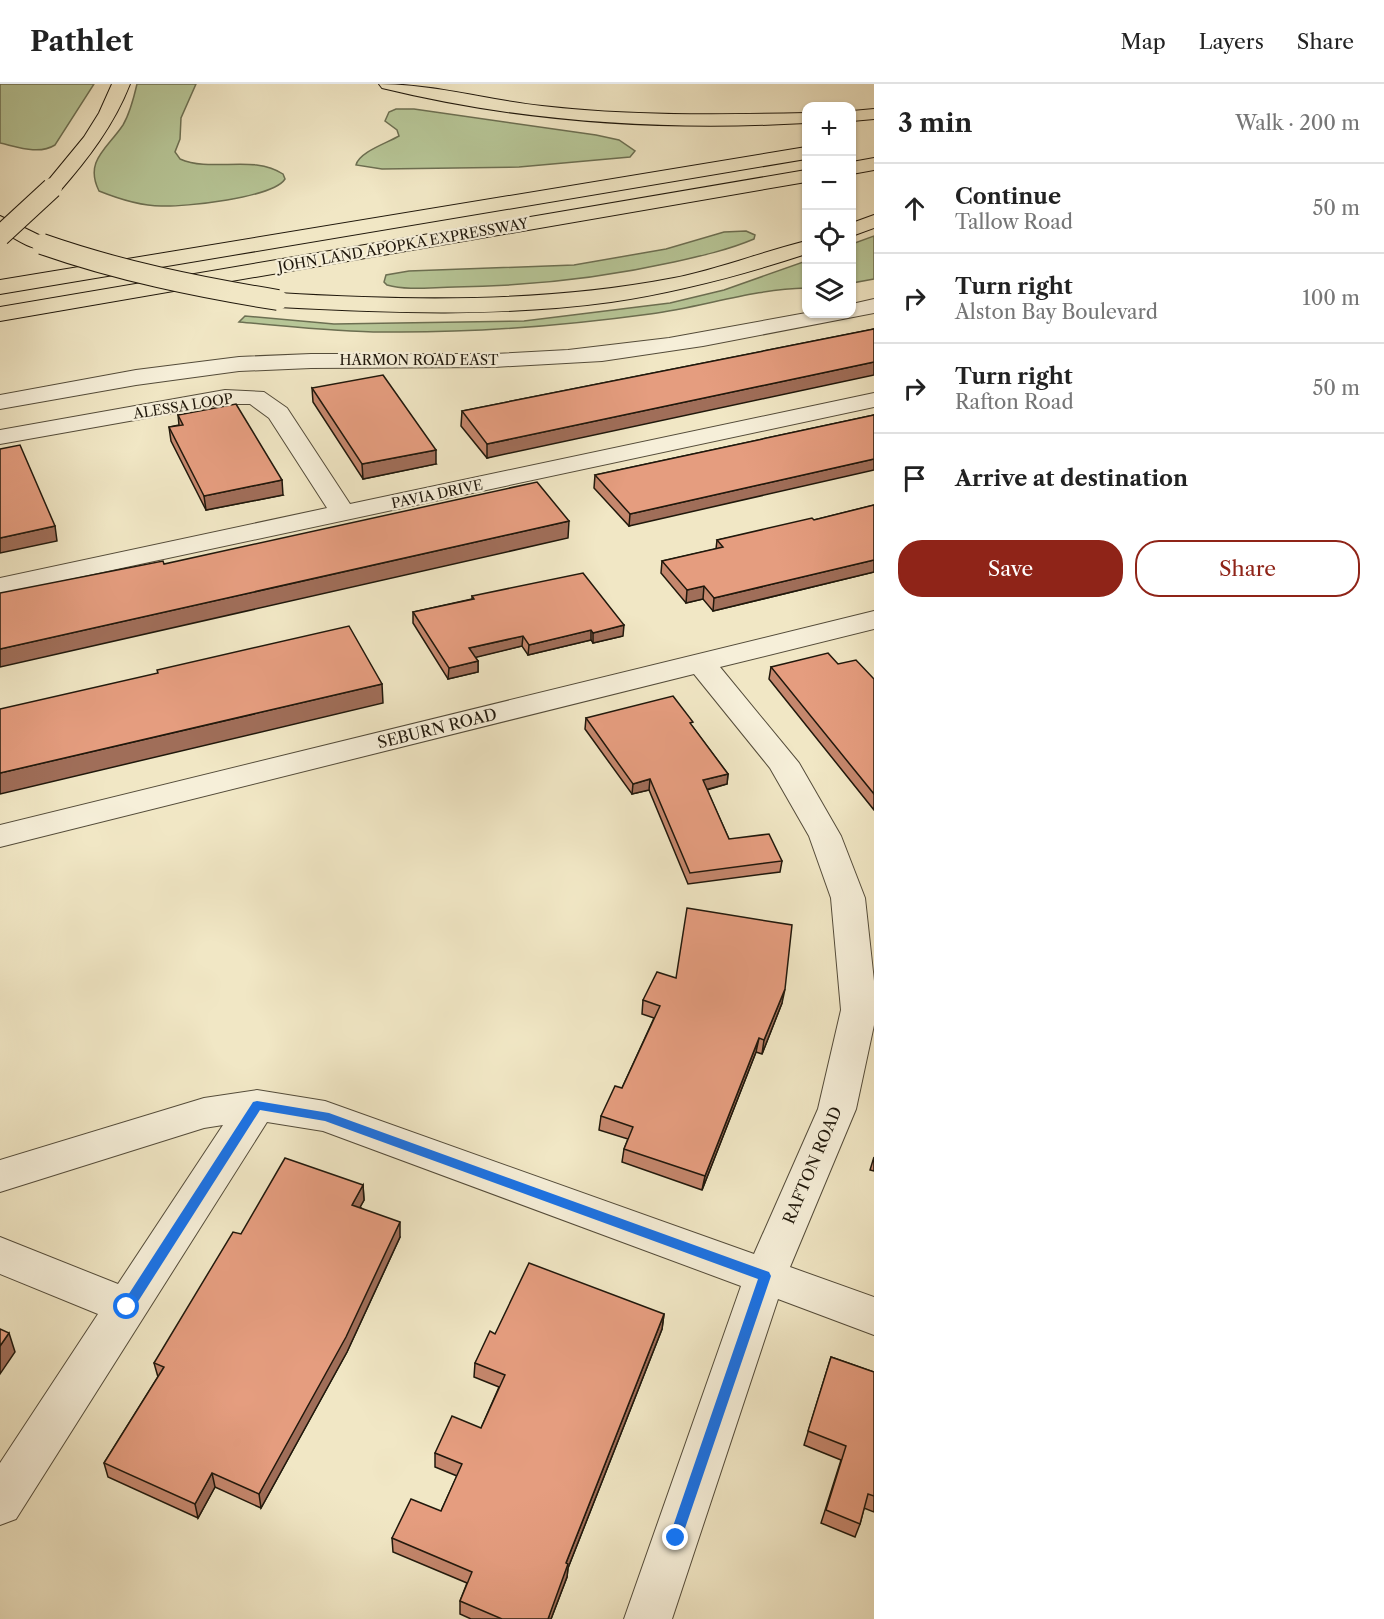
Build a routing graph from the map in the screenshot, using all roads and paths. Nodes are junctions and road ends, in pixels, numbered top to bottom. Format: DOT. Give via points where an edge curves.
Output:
graph roads {
  1 [pos="121,84"];
  2 [pos="388,84"];
  3 [pos="874,114"];
  4 [pos="856,116"];
  5 [pos="802,118"];
  6 [pos="802,154"];
  7 [pos="874,164"];
  8 [pos="856,167"];
  9 [pos="802,177"];
  10 [pos="542,195"];
  11 [pos="874,221"];
  12 [pos="0,222"];
  13 [pos="856,228"];
  14 [pos="0,237"];
  15 [pos="802,249"];
  16 [pos="0,270"];
  17 [pos="0,288"];
  18 [pos="874,292"];
  19 [pos="856,295"];
  20 [pos="802,306"];
  21 [pos="874,306"];
  22 [pos="856,310"];
  23 [pos="0,314"];
  24 [pos="815,318"];
  25 [pos="0,387"];
  26 [pos="874,400"];
  27 [pos="0,402"];
  28 [pos="0,437"];
  29 [pos="344,514"];
  30 [pos="0,586"];
  31 [pos="874,620"];
  32 [pos="701,663"];
  33 [pos="0,836"];
  34 [pos="861,898"];
  35 [pos="257,1105"];
  36 [pos="0,1176"];
  37 [pos="0,1255"];
  38 [pos="765,1276"];
  39 [pos="127,1307"];
  40 [pos="874,1316"];
  41 [pos="0,1503"];
  42 [pos="648,1619"];
  1 -- 14 [label="highway, bridge" via="113,106 73,166"];
  2 -- 5 [label="highway" via="467,100 599,116 680,120"];
  3 -- 4 [label="highway"];
  6 -- 10 [label="highway, JOHN LAND APOPKA EXPRESSWAY"];
  7 -- 8 [label="highway"];
  9 -- 23 [label="highway, JOHN LAND APOPKA EXPRESSWAY"];
  10 -- 16 [label="highway"];
  10 -- 17 [label="highway, JOHN LAND APOPKA EXPRESSWAY"];
  11 -- 13 [label="highway"];
  12 -- 15 [label="highway, bridge" via="87,261 152,278 278,300 443,308 525,305 679,285"];
  18 -- 19 [label="street"];
  20 -- 25 [label="street, HARMON ROAD EAST" via="572,343 455,349 262,346 182,355"];
  21 -- 22 [label="street"];
  24 -- 27 [label="street, HARMON ROAD EAST" via="646,348 569,357 475,361 358,359 179,369"];
  26 -- 29 [label="street, PAVIA DRIVE"];
  28 -- 29 [label="street, ALESSA LOOP" via="225,397 256,397 278,413"];
  29 -- 30 [label="street, PAVIA DRIVE"];
  31 -- 32 [label="street, SEBURN ROAD"];
  32 -- 33 [label="street, SEBURN ROAD"];
  32 -- 34 [label="street, RAFTON ROAD" via="783,763"];
  34 -- 38 [label="street, RAFTON ROAD" via="859,1010 837,1109"];
  35 -- 36 [label="street" via="204,1113"];
  35 -- 38 [label="street" via="325,1116"];
  35 -- 39 [label="street"];
  37 -- 39 [label="street"];
  38 -- 40 [label="street"];
  38 -- 42 [label="street, RAFTON ROAD"];
  39 -- 41 [label="street"];
}
